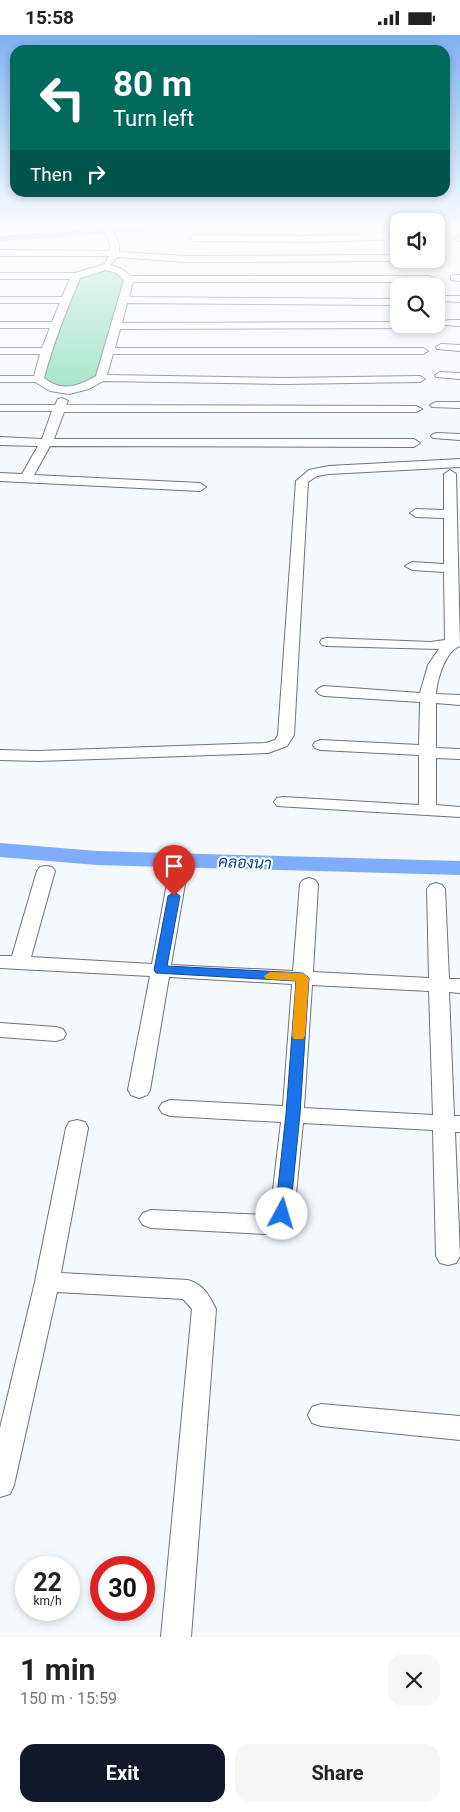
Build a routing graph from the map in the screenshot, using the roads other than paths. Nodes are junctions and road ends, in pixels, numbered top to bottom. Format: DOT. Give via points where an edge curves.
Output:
graph roads {
  1 [pos="445,299"];
  2 [pos="460,299"];
  3 [pos="0,300"];
  4 [pos="64,300"];
  5 [pos="124,300"];
  6 [pos="390,302"];
  7 [pos="0,325"];
  8 [pos="55,325"];
  9 [pos="390,325"];
  10 [pos="115,326"];
  11 [pos="441,347"];
  12 [pos="460,348"];
  13 [pos="0,351"];
  14 [pos="46,351"];
  15 [pos="110,351"];
  16 [pos="423,351"];
  17 [pos="440,375"];
  18 [pos="460,376"];
  19 [pos="101,378"];
  20 [pos="0,379"];
  21 [pos="38,379"];
  22 [pos="420,379"];
  23 [pos="66,392"];
  24 [pos="436,405"];
  25 [pos="460,405"];
  26 [pos="0,408"];
  27 [pos="416,409"];
  28 [pos="57,410"];
  29 [pos="437,436"];
  30 [pos="460,437"];
  31 [pos="0,441"];
  32 [pos="47,441"];
  33 [pos="414,443"];
  34 [pos="460,463"];
  35 [pos="450,474"];
  36 [pos="0,477"];
  37 [pos="26,478"];
  38 [pos="200,487"];
  39 [pos="416,513"];
  40 [pos="454,516"];
  41 [pos="412,566"];
  42 [pos="454,569"];
  43 [pos="327,642"];
  44 [pos="450,647"];
  45 [pos="324,691"];
  46 [pos="428,697"];
  47 [pos="460,700"];
  48 [pos="321,745"];
  49 [pos="427,751"];
  50 [pos="460,754"];
  51 [pos="0,755"];
  52 [pos="283,802"];
  53 [pos="427,810"];
  54 [pos="460,812"];
  55 [pos="46,871"];
  56 [pos="177,877"];
  57 [pos="309,884"];
  58 [pos="436,889"];
  59 [pos="0,962"];
  60 [pos="20,963"];
  61 [pos="160,970"];
  62 [pos="303,978"];
  63 [pos="450,985"];
  64 [pos="0,1029"];
  65 [pos="56,1034"];
  66 [pos="139,1090"];
  67 [pos="170,1108"];
  68 [pos="293,1114"];
  69 [pos="452,1123"];
  70 [pos="77,1128"];
  71 [pos="150,1219"];
  72 [pos="448,1256"];
  73 [pos="46,1282"];
  74 [pos="321,1415"];
  75 [pos="460,1428"];
  76 [pos="0,1485"];
  77 [pos="176,1637"];
  1 -- 2 [label="street"];
  3 -- 4 [label="street"];
  4 -- 8 [label="street"];
  5 -- 6 [label="street"];
  5 -- 10 [label="street"];
  7 -- 8 [label="street"];
  8 -- 14 [label="street"];
  9 -- 10 [label="street"];
  10 -- 15 [label="street"];
  11 -- 12 [label="street"];
  13 -- 14 [label="street"];
  14 -- 21 [label="street"];
  15 -- 16 [label="street"];
  15 -- 19 [label="street"];
  17 -- 18 [label="street"];
  19 -- 22 [label="street"];
  19 -- 23 [label="street" via="87,387"];
  20 -- 21 [label="street"];
  21 -- 23 [label="street" via="47,387"];
  23 -- 28 [label="street"];
  24 -- 25 [label="street"];
  26 -- 28 [label="street"];
  27 -- 28 [label="street"];
  28 -- 32 [label="street"];
  29 -- 30 [label="street"];
  31 -- 32 [label="street"];
  32 -- 33 [label="street"];
  32 -- 37 [label="street"];
  34 -- 51 [label="street" via="329,470 313,473 302,481 286,735 281,743 268,748"];
  35 -- 40 [label="street"];
  36 -- 37 [label="street"];
  37 -- 38 [label="street"];
  39 -- 40 [label="street"];
  40 -- 42 [label="street"];
  41 -- 42 [label="street"];
  42 -- 44 [label="street"];
  43 -- 44 [label="street"];
  44 -- 46 [label="street" via="435,665"];
  45 -- 46 [label="street"];
  46 -- 47 [label="street"];
  46 -- 49 [label="street"];
  48 -- 49 [label="street"];
  49 -- 50 [label="street"];
  49 -- 53 [label="street"];
  52 -- 53 [label="street"];
  53 -- 54 [label="street"];
  55 -- 60 [label="street"];
  56 -- 61 [label="street"];
  57 -- 62 [label="street"];
  58 -- 63 [label="street"];
  59 -- 60 [label="street"];
  60 -- 61 [label="street"];
  61 -- 62 [label="street"];
  61 -- 66 [label="street"];
  62 -- 63 [label="street"];
  62 -- 68 [label="street"];
  63 -- 69 [label="street"];
  64 -- 65 [label="street"];
  67 -- 68 [label="street"];
  68 -- 69 [label="street"];
  68 -- 71 [label="street" via="282,1214 277,1223"];
  69 -- 72 [label="street"];
  70 -- 73 [label="street"];
  73 -- 76 [label="street"];
  73 -- 77 [label="street" via="188,1290 199,1299 204,1309"];
  74 -- 75 [label="street"];
}
